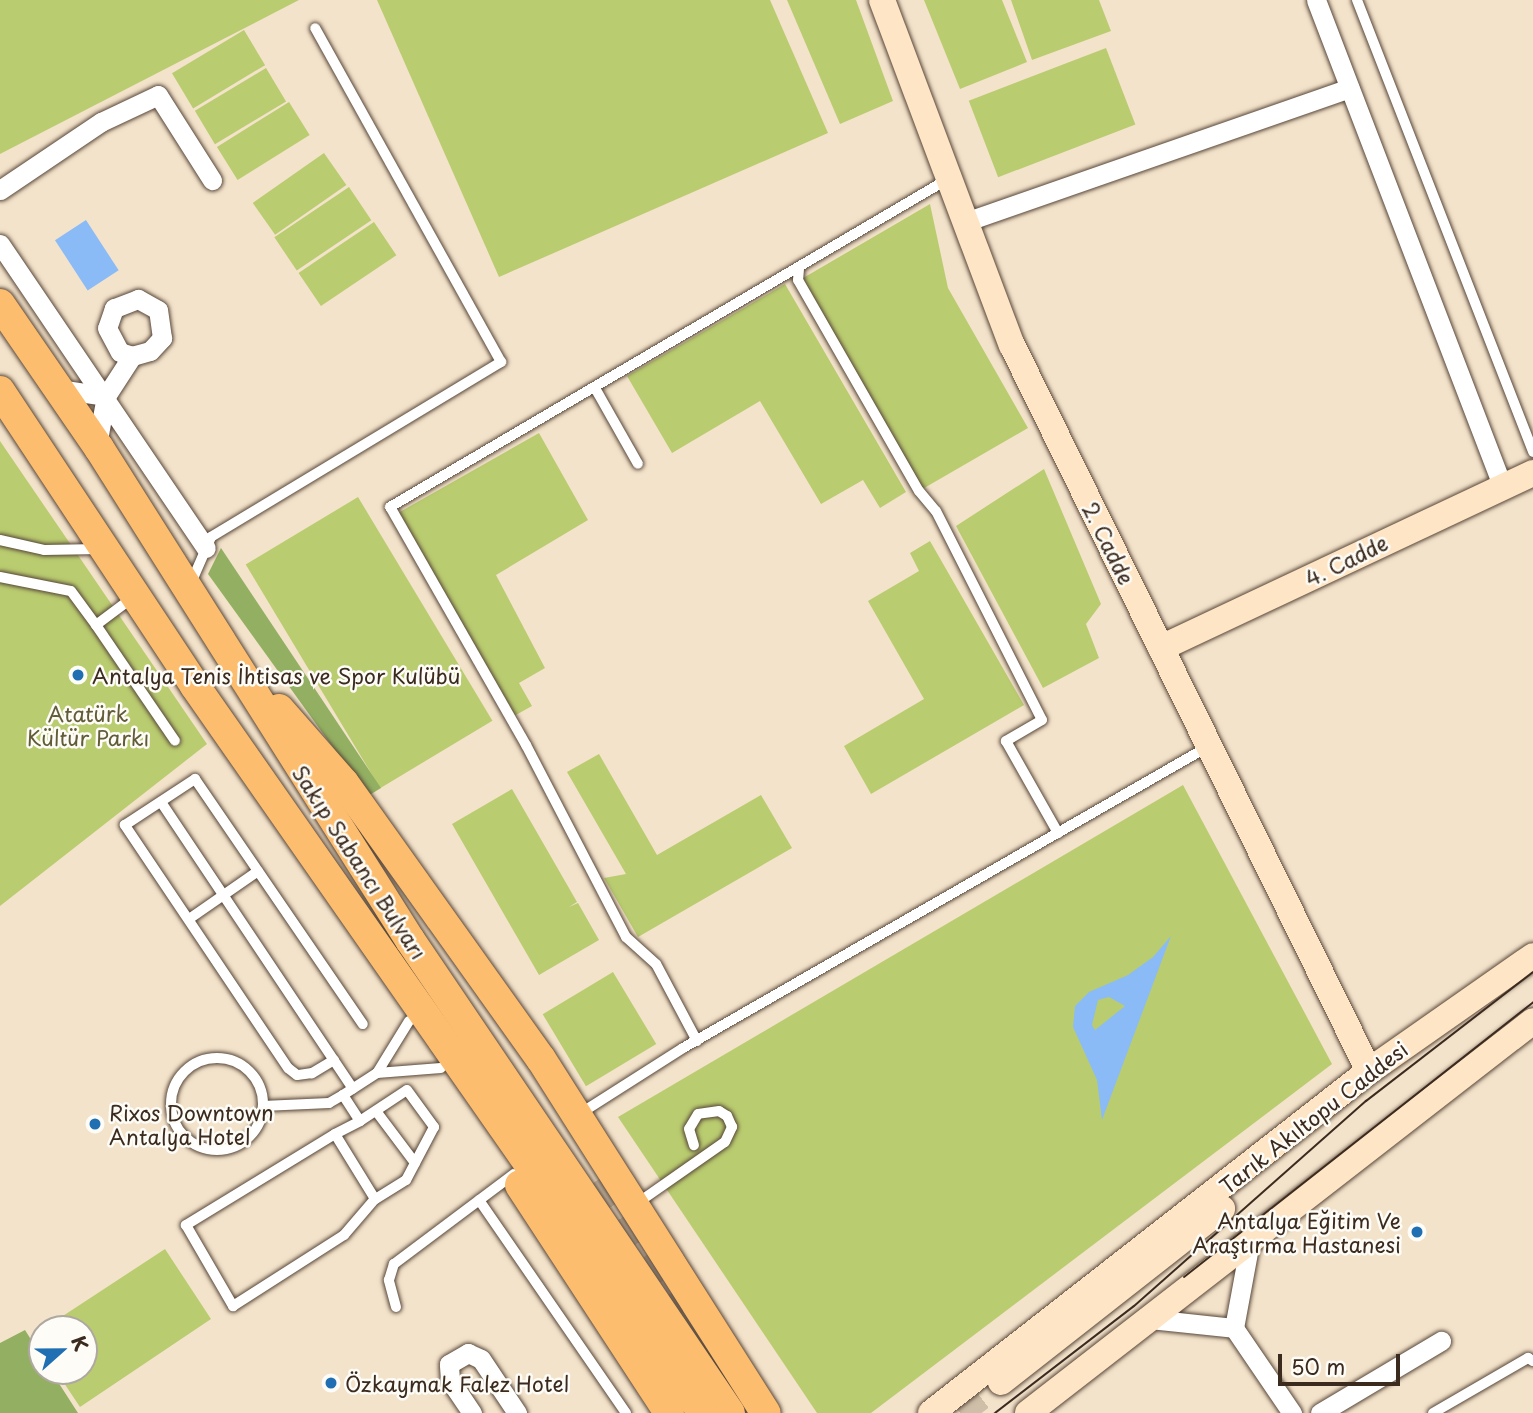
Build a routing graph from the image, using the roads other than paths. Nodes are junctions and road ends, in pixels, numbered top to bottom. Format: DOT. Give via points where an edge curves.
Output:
graph roads {
  1 [pos="882,0"];
  2 [pos="1316,0"];
  3 [pos="1357,0"];
  4 [pos="315,28"];
  5 [pos="1349,88"];
  6 [pos="949,178"];
  7 [pos="212,180"];
  8 [pos="0,190"];
  9 [pos="965,222"];
  10 [pos="0,244"];
  11 [pos="799,269"];
  12 [pos="0,303"];
  13 [pos="132,356"];
  14 [pos="595,388"];
  15 [pos="58,389"];
  16 [pos="0,391"];
  17 [pos="106,396"];
  18 [pos="1529,429"];
  19 [pos="97,445"];
  20 [pos="1533,452"];
  21 [pos="638,464"];
  22 [pos="1533,473"];
  23 [pos="1502,485"];
  24 [pos="0,540"];
  25 [pos="206,548"];
  26 [pos="106,549"];
  27 [pos="0,577"];
  28 [pos="136,596"];
  29 [pos="195,605"];
  30 [pos="96,625"];
  31 [pos="1161,648"];
  32 [pos="252,678"];
  33 [pos="195,686"];
  34 [pos="175,741"];
  35 [pos="1209,746"];
  36 [pos="160,802"];
  37 [pos="1058,833"];
  38 [pos="258,871"];
  39 [pos="223,895"];
  40 [pos="188,919"];
  41 [pos="1533,956"];
  42 [pos="409,1021"];
  43 [pos="1533,1021"];
  44 [pos="363,1024"];
  45 [pos="697,1041"];
  46 [pos="334,1060"];
  47 [pos="441,1068"];
  48 [pos="1369,1071"];
  49 [pos="377,1073"];
  50 [pos="353,1089"];
  51 [pos="343,1095"];
  52 [pos="263,1106"];
  53 [pos="1321,1109"];
  54 [pos="376,1111"];
  55 [pos="578,1115"];
  56 [pos="360,1121"];
  57 [pos="335,1134"];
  58 [pos="694,1145"];
  59 [pos="415,1163"];
  60 [pos="513,1174"];
  61 [pos="596,1181"];
  62 [pos="375,1199"];
  63 [pos="479,1200"];
  64 [pos="636,1204"];
  65 [pos="1251,1236"];
  66 [pos="396,1307"];
  67 [pos="1150,1319"];
  68 [pos="1234,1328"];
  69 [pos="1441,1340"];
  70 [pos="1533,1361"];
  71 [pos="987,1393"];
  72 [pos="472,1413"];
  73 [pos="517,1413"];
  74 [pos="626,1413"];
  75 [pos="669,1413"];
  76 [pos="703,1413"];
  77 [pos="730,1413"];
  78 [pos="766,1413"];
  79 [pos="932,1413"];
  80 [pos="1028,1413"];
  81 [pos="1292,1413"];
  82 [pos="1320,1413"];
  83 [pos="1433,1413"];
  1 -- 6 [label="main road, 2. Cadde"];
  2 -- 5 [label="street"];
  3 -- 18 [label="lane"];
  4 -- 25 [label="lane" via="501,362 211,537"];
  5 -- 9 [label="street"];
  5 -- 23 [label="street"];
  6 -- 9 [label="main road, 2. Cadde"];
  6 -- 11 [label="lane"];
  7 -- 8 [label="street" via="158,95 101,122"];
  9 -- 31 [label="main road, 2. Cadde" via="1012,345"];
  10 -- 17 [label="street"];
  11 -- 14 [label="lane"];
  11 -- 37 [label="lane" via="798,281 919,491 936,511 1042,720 1006,741"];
  12 -- 15 [label="main road, Sakıp Sabancı Bulvarı"];
  13 -- 17 [label="street"];
  14 -- 21 [label="lane"];
  14 -- 45 [label="lane" via="390,507 526,745 626,937 656,964"];
  15 -- 17 [label="street"];
  15 -- 19 [label="main road, Sakıp Sabancı Bulvarı"];
  16 -- 26 [label="main road, Sakıp Sabancı Bulvarı"];
  17 -- 19 [label="street"];
  17 -- 25 [label="street"];
  18 -- 20 [label="lane"];
  19 -- 29 [label="main road, Sakıp Sabancı Bulvarı"];
  22 -- 23 [label="main road, 4. Cadde"];
  23 -- 31 [label="main road, 4. Cadde"];
  24 -- 26 [label="lane" via="44,550"];
  25 -- 29 [label="lane"];
  26 -- 28 [label="main road, Sakıp Sabancı Bulvarı"];
  27 -- 30 [label="lane" via="71,591"];
  28 -- 30 [label="lane"];
  28 -- 33 [label="main road, Sakıp Sabancı Bulvarı"];
  29 -- 32 [label="main road"];
  29 -- 77 [label="main road, Sakıp Sabancı Bulvarı" via="410,940"];
  30 -- 34 [label="lane"];
  31 -- 35 [label="main road, 2. Cadde"];
  32 -- 55 [label="main road" via="344,783"];
  32 -- 61 [label="main road"];
  33 -- 42 [label="main road"];
  33 -- 76 [label="main road, Sakıp Sabancı Bulvarı"];
  35 -- 37 [label="lane"];
  35 -- 48 [label="main road, 2. Cadde"];
  36 -- 38 [label="lane" via="195,779"];
  36 -- 39 [label="lane"];
  36 -- 40 [label="lane" via="125,825"];
  37 -- 45 [label="lane"];
  38 -- 39 [label="lane"];
  38 -- 44 [label="lane"];
  39 -- 40 [label="lane"];
  39 -- 46 [label="lane"];
  40 -- 46 [label="lane" via="288,1068 296,1075 312,1073"];
  41 -- 48 [label="main road, Tarık Akıltopu Caddesi"];
  42 -- 47 [label="main road"];
  42 -- 49 [label="lane"];
  43 -- 65 [label="main road"];
  45 -- 55 [label="lane"];
  46 -- 50 [label="lane"];
  47 -- 49 [label="lane"];
  47 -- 60 [label="main road"];
  48 -- 53 [label="main road, Tarık Akıltopu Caddesi"];
  49 -- 50 [label="lane"];
  50 -- 51 [label="lane"];
  51 -- 52 [label="lane" via="329,1103"];
  51 -- 56 [label="lane"];
  52 -- 52 [label="lane" via="251,1073 219,1058 201,1060 186,1070 171,1102 183,1135 198,1146 215,1150 233,1148 248,1138 259,1124"];
  53 -- 71 [label="main road" via="1254,1181 1197,1231"];
  53 -- 79 [label="main road, Tarık Akıltopu Caddesi"];
  54 -- 56 [label="lane"];
  54 -- 59 [label="lane"];
  54 -- 59 [label="lane" via="407,1090 434,1128"];
  55 -- 64 [label="main road"];
  56 -- 57 [label="lane"];
  57 -- 62 [label="lane"];
  57 -- 62 [label="lane" via="186,1224 233,1306 344,1235"];
  58 -- 64 [label="lane" via="689,1129 698,1114 719,1111 727,1116 732,1127 725,1142"];
  59 -- 62 [label="lane" via="406,1180"];
  60 -- 63 [label="lane"];
  60 -- 75 [label="main road"];
  63 -- 66 [label="lane" via="394,1264 389,1280"];
  63 -- 74 [label="lane"];
  64 -- 78 [label="main road"];
  65 -- 67 [label="main road"];
  65 -- 68 [label="street"];
  67 -- 68 [label="street"];
  67 -- 80 [label="main road"];
  68 -- 81 [label="street"];
  69 -- 82 [label="street"];
  70 -- 83 [label="lane" via="1528,1358"];
  72 -- 73 [label="street" via="450,1380 449,1364 468,1353 481,1359"];
}
